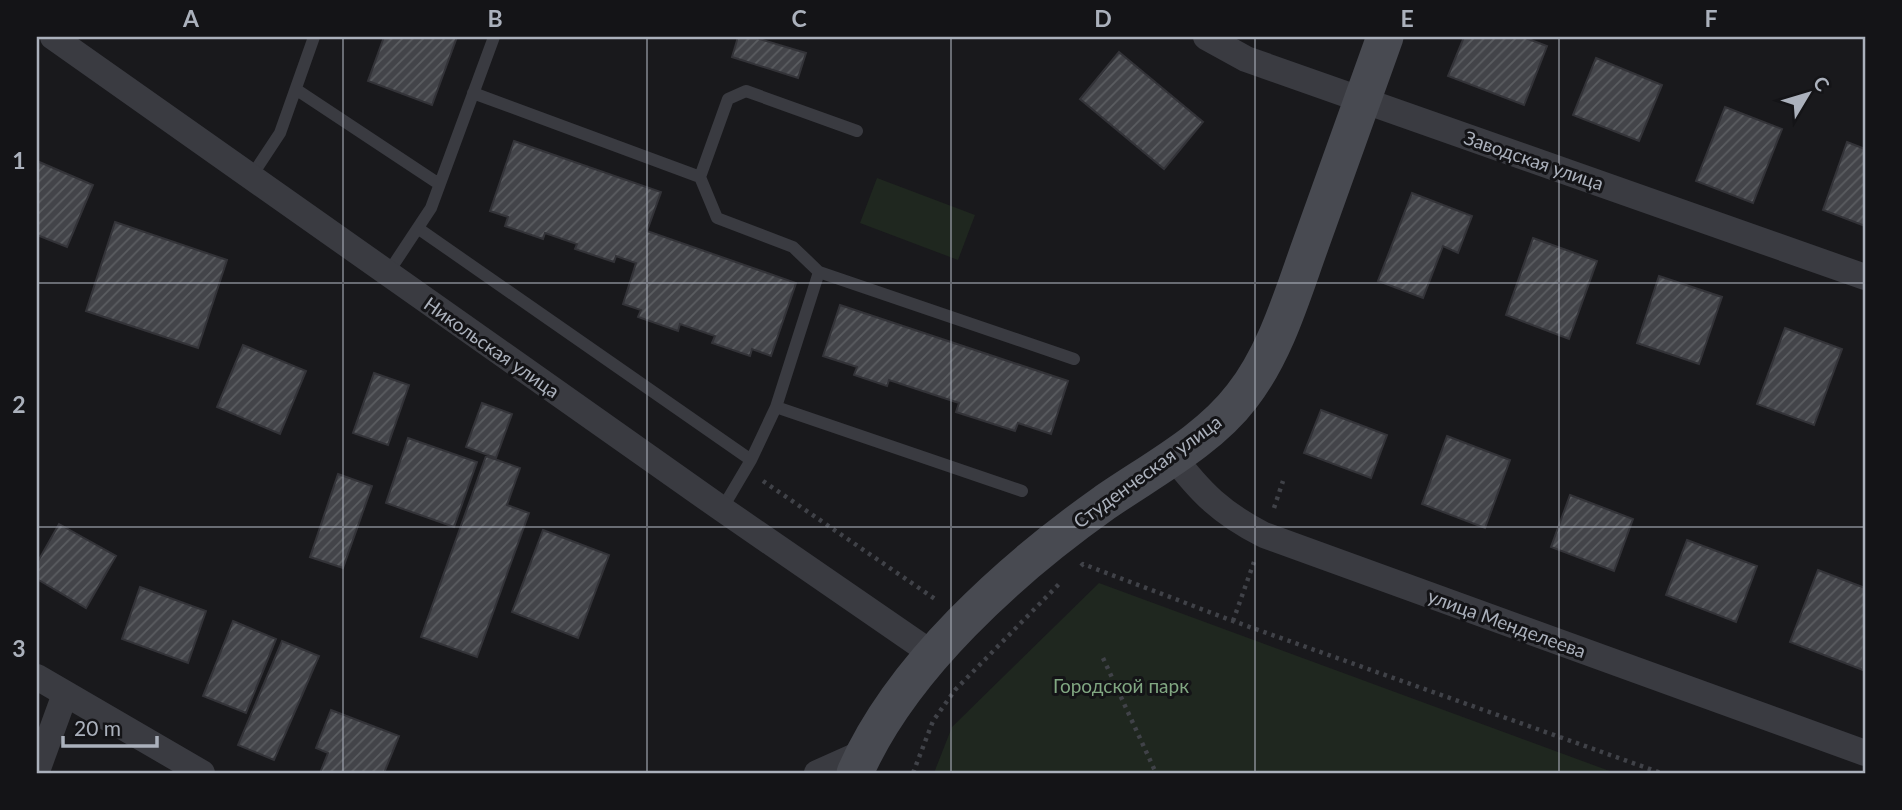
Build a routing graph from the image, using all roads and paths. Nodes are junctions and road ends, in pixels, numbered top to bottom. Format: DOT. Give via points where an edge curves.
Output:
graph roads {
  1 [pos="53,37"];
  2 [pos="314,37"];
  3 [pos="494,37"];
  4 [pos="1206,37"];
  5 [pos="1385,37"];
  6 [pos="297,90"];
  7 [pos="473,93"];
  8 [pos="1363,100"];
  9 [pos="857,131"];
  10 [pos="251,177"];
  11 [pos="700,177"];
  12 [pos="439,184"];
  13 [pos="419,229"];
  14 [pos="819,272"];
  15 [pos="388,273"];
  16 [pos="1865,277"];
  17 [pos="1074,359"];
  18 [pos="776,407"];
  19 [pos="1172,455"];
  20 [pos="748,465"];
  21 [pos="1022,491"];
  22 [pos="722,509"];
  23 [pos="1074,572"];
  24 [pos="1065,580"];
  25 [pos="946,606"];
  26 [pos="934,655"];
  27 [pos="1103,659"];
  28 [pos="37,677"];
  29 [pos="65,694"];
  30 [pos="1865,753"];
  31 [pos="860,762"];
  32 [pos="37,771"];
  33 [pos="202,773"];
  34 [pos="817,773"];
  35 [pos="913,773"];
  36 [pos="1156,773"];
  37 [pos="1661,773"];
  1 -- 10 [label="street, Никольская улица"];
  2 -- 6 [label="lane"];
  3 -- 7 [label="lane"];
  4 -- 8 [label="street, Заводская улица" via="1246,58"];
  5 -- 8 [label="street, Студенческая улица"];
  6 -- 10 [label="lane" via="280,133"];
  6 -- 12 [label="lane"];
  7 -- 11 [label="lane"];
  7 -- 12 [label="lane"];
  8 -- 16 [label="street, Заводская улица"];
  8 -- 19 [label="street, Студенческая улица" via="1262,363 1225,415"];
  9 -- 11 [label="lane" via="746,91 728,99"];
  10 -- 15 [label="street, Никольская улица"];
  11 -- 14 [label="lane" via="717,218 793,247"];
  12 -- 13 [label="lane"];
  13 -- 15 [label="lane"];
  13 -- 20 [label="lane"];
  14 -- 17 [label="lane"];
  14 -- 18 [label="lane"];
  15 -- 22 [label="street, Никольская улица"];
  18 -- 20 [label="lane"];
  18 -- 21 [label="lane"];
  19 -- 26 [label="street, Студенческая улица" via="1042,550"];
  19 -- 30 [label="street, улица Менделеева" via="1211,502 1264,535"];
  20 -- 22 [label="lane"];
  20 -- 25 [label="path"];
  22 -- 26 [label="street, Никольская улица"];
  23 -- 37 [label="path" via="1083,564"];
  24 -- 35 [label="path" via="955,690 933,721"];
  26 -- 31 [label="street, Студенческая улица" via="901,696"];
  27 -- 36 [label="path"];
  28 -- 29 [label="street"];
  29 -- 32 [label="street"];
  29 -- 33 [label="street"];
  31 -- 34 [label="street"];
}
